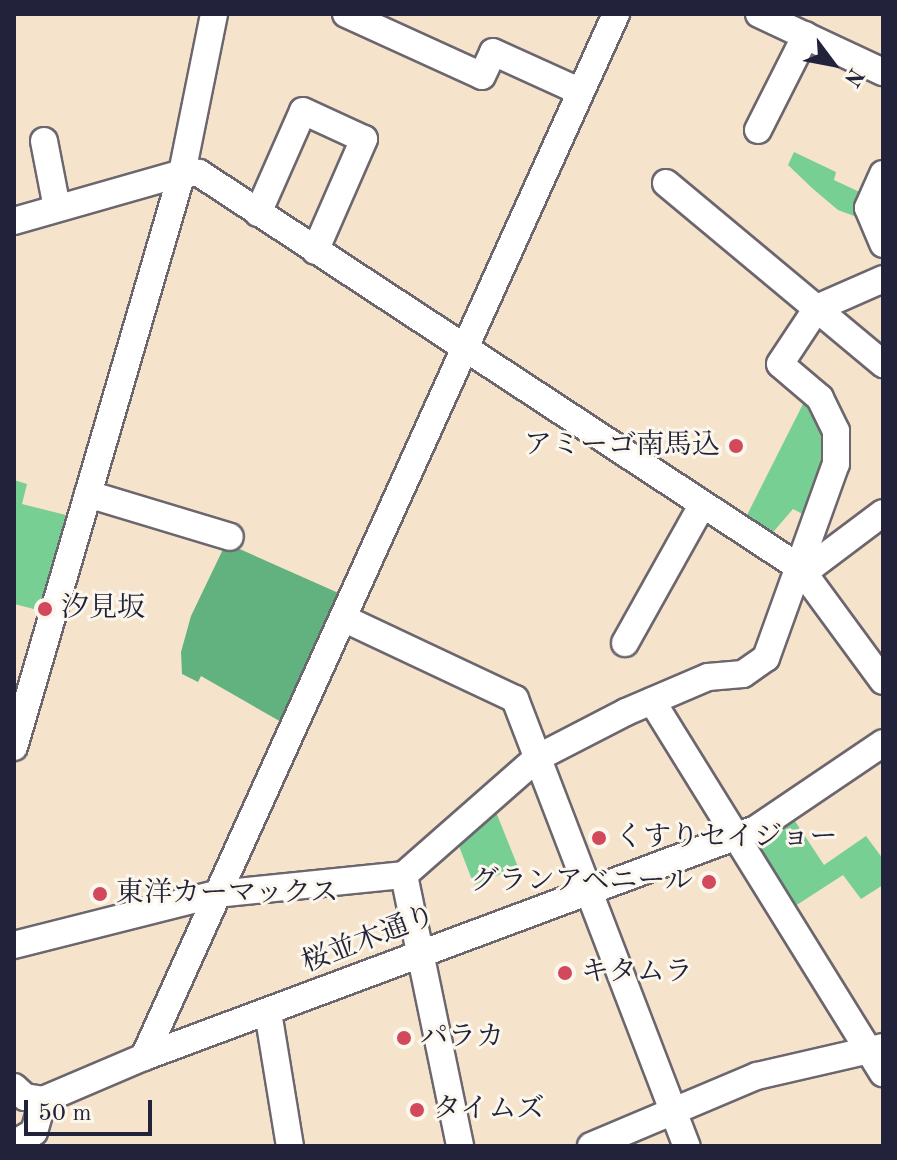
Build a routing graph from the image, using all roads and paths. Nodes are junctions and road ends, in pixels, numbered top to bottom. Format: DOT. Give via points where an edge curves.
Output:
graph roads {
  1 [pos="214,14"];
  2 [pos="346,14"];
  3 [pos="616,14"];
  4 [pos="759,14"];
  5 [pos="806,35"];
  6 [pos="883,72"];
  7 [pos="579,91"];
  8 [pos="758,130"];
  9 [pos="44,141"];
  10 [pos="182,173"];
  11 [pos="883,174"];
  12 [pos="666,183"];
  13 [pos="57,208"];
  14 [pos="258,213"];
  15 [pos="14,221"];
  16 [pos="883,244"];
  17 [pos="315,251"];
  18 [pos="883,279"];
  19 [pos="817,308"];
  20 [pos="466,351"];
  21 [pos="883,364"];
  22 [pos="88,494"];
  23 [pos="702,505"];
  24 [pos="883,513"];
  25 [pos="230,537"];
  26 [pos="801,570"];
  27 [pos="343,618"];
  28 [pos="625,643"];
  29 [pos="883,681"];
  30 [pos="652,701"];
  31 [pos="883,743"];
  32 [pos="14,747"];
  33 [pos="537,758"];
  34 [pos="733,837"];
  35 [pos="404,875"];
  36 [pos="592,891"];
  37 [pos="216,894"];
  38 [pos="14,945"];
  39 [pos="420,955"];
  40 [pos="268,1012"];
  41 [pos="144,1057"];
  42 [pos="879,1057"];
  43 [pos="14,1087"];
  44 [pos="43,1100"];
  45 [pos="677,1112"];
  46 [pos="14,1144"];
  47 [pos="290,1146"];
  48 [pos="460,1146"];
  49 [pos="591,1146"];
  50 [pos="687,1146"];
  1 -- 10 [label="street"];
  2 -- 7 [label="street" via="482,76 493,52"];
  3 -- 7 [label="street"];
  4 -- 5 [label="street"];
  5 -- 6 [label="street"];
  5 -- 8 [label="street"];
  7 -- 20 [label="street"];
  9 -- 13 [label="street"];
  10 -- 13 [label="street"];
  10 -- 14 [label="street" via="199,173"];
  10 -- 22 [label="street"];
  11 -- 16 [label="street" via="868,208"];
  12 -- 19 [label="street"];
  13 -- 15 [label="street"];
  14 -- 17 [label="street"];
  14 -- 17 [label="street" via="303,111 364,139"];
  17 -- 20 [label="street"];
  18 -- 19 [label="street"];
  19 -- 21 [label="street"];
  19 -- 26 [label="street" via="780,364 820,398 836,431 836,464"];
  20 -- 23 [label="street"];
  20 -- 27 [label="street"];
  22 -- 25 [label="street"];
  22 -- 32 [label="street"];
  23 -- 26 [label="street"];
  23 -- 28 [label="street"];
  24 -- 26 [label="street"];
  26 -- 29 [label="street"];
  26 -- 30 [label="street" via="766,658 743,674 708,677"];
  27 -- 33 [label="street" via="515,699"];
  27 -- 37 [label="street"];
  30 -- 33 [label="street"];
  30 -- 34 [label="street"];
  31 -- 34 [label="street, 桜並木通り" via="756,829"];
  33 -- 35 [label="street"];
  33 -- 36 [label="street"];
  34 -- 36 [label="street, 桜並木通り"];
  34 -- 42 [label="street"];
  35 -- 37 [label="street"];
  35 -- 39 [label="street"];
  36 -- 39 [label="street, 桜並木通り"];
  36 -- 45 [label="street"];
  37 -- 38 [label="street"];
  37 -- 41 [label="street"];
  39 -- 40 [label="street, 桜並木通り"];
  39 -- 48 [label="street"];
  40 -- 41 [label="street, 桜並木通り"];
  40 -- 47 [label="street"];
  41 -- 44 [label="street, 桜並木通り"];
  42 -- 45 [label="street" via="757,1076"];
  43 -- 44 [label="street" via="22,1096"];
  44 -- 46 [label="street" via="34,1132"];
  45 -- 49 [label="street"];
  45 -- 50 [label="street"];
}
